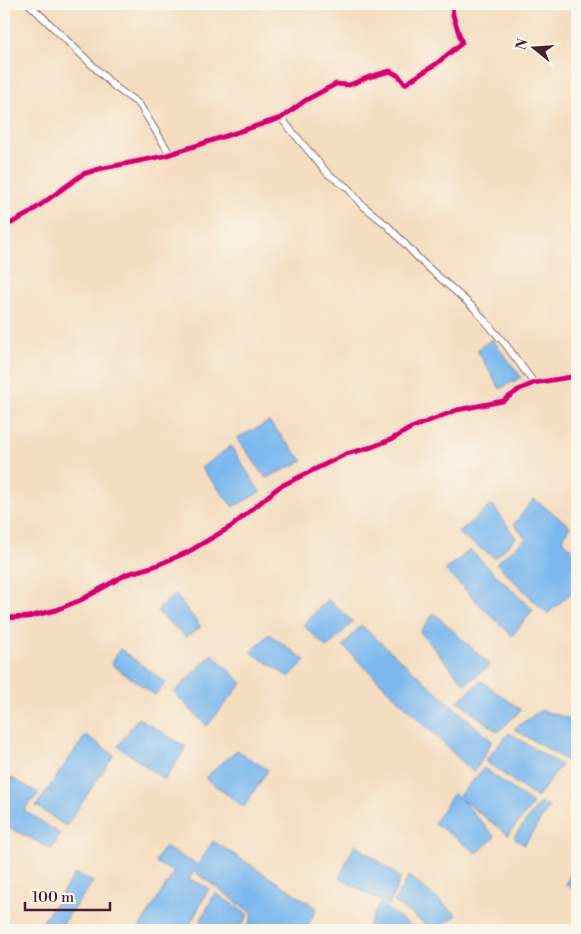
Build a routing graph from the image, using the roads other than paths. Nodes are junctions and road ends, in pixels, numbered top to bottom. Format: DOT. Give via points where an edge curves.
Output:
graph roads {
  1 [pos="29,4"];
  2 [pos="452,4"];
  3 [pos="281,118"];
  4 [pos="170,154"];
  5 [pos="4,227"];
  6 [pos="577,376"];
  7 [pos="534,383"];
  8 [pos="4,618"];
  1 -- 4 [label="street" via="115,87 139,104"];
  2 -- 3 [label="street" via="462,43 436,64 405,84 390,71 349,85 336,84"];
  3 -- 4 [label="street"];
  3 -- 7 [label="street" via="328,174 348,188 361,204 473,307"];
  4 -- 5 [label="street" via="84,174"];
  6 -- 7 [label="street"];
  7 -- 8 [label="street" via="520,388 503,401 457,410 310,470 279,487 232,526 188,552 127,574 81,600 56,610"];
}
